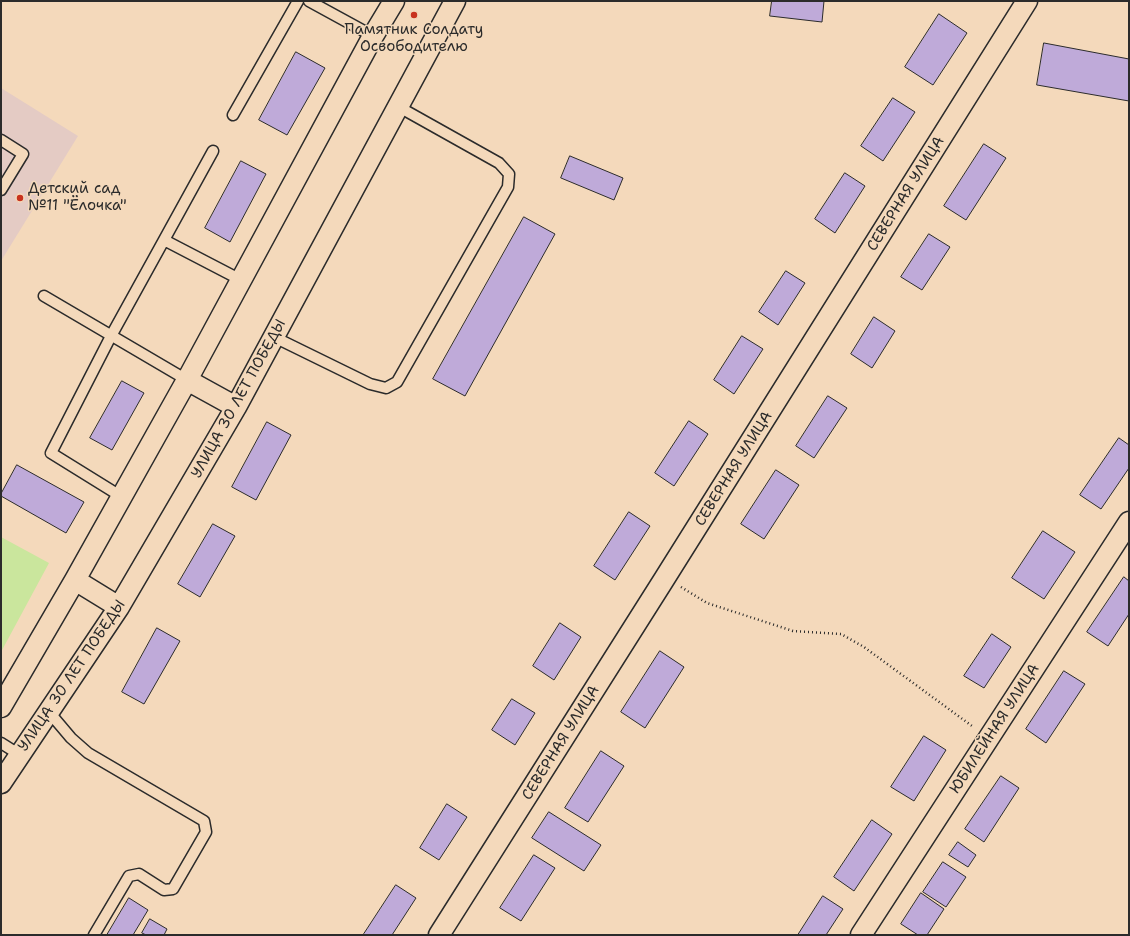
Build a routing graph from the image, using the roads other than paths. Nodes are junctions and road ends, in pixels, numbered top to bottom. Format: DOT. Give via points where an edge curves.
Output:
graph roads {
  1 [pos="298,1"];
  2 [pos="309,1"];
  3 [pos="394,1"];
  4 [pos="1027,1"];
  5 [pos="453,3"];
  6 [pos="373,36"];
  7 [pos="399,107"];
  8 [pos="233,115"];
  9 [pos="1,140"];
  10 [pos="213,151"];
  11 [pos="1,190"];
  12 [pos="164,240"];
  13 [pos="241,280"];
  14 [pos="44,296"];
  15 [pos="111,336"];
  16 [pos="274,337"];
  17 [pos="187,380"];
  18 [pos="236,407"];
  19 [pos="122,497"];
  20 [pos="1129,522"];
  21 [pos="75,580"];
  22 [pos="119,607"];
  23 [pos="4,703"];
  24 [pos="46,717"];
  25 [pos="1,743"];
  26 [pos="20,755"];
  27 [pos="1,783"];
  28 [pos="94,935"];
  29 [pos="439,935"];
  30 [pos="861,935"];
  1 -- 8 [label="lane"];
  2 -- 6 [label="lane"];
  3 -- 6 [label="street"];
  4 -- 29 [label="street, СЕВЕРНАЯ УЛИЦА"];
  5 -- 7 [label="street, УЛИЦА 30 ЛЕТ ПОБЕДЫ"];
  6 -- 13 [label="street"];
  7 -- 16 [label="street, УЛИЦА 30 ЛЕТ ПОБЕДЫ"];
  7 -- 16 [label="lane" via="499,163 509,174 508,187 397,382 386,388 370,384"];
  9 -- 11 [label="lane" via="23,154"];
  10 -- 12 [label="lane"];
  12 -- 13 [label="lane"];
  12 -- 15 [label="lane"];
  13 -- 17 [label="street"];
  14 -- 15 [label="lane"];
  15 -- 17 [label="lane"];
  15 -- 19 [label="lane" via="51,453"];
  16 -- 18 [label="street, УЛИЦА 30 ЛЕТ ПОБЕДЫ"];
  17 -- 18 [label="street"];
  17 -- 19 [label="street"];
  18 -- 22 [label="street, УЛИЦА 30 ЛЕТ ПОБЕДЫ"];
  19 -- 21 [label="street"];
  20 -- 30 [label="street, ЮБИЛЕЙНАЯ УЛИЦА"];
  21 -- 22 [label="street"];
  21 -- 23 [label="street"];
  22 -- 24 [label="street, УЛИЦА 30 ЛЕТ ПОБЕДЫ"];
  24 -- 26 [label="street, УЛИЦА 30 ЛЕТ ПОБЕДЫ"];
  24 -- 28 [label="lane" via="88,753 204,821 206,832 173,889 164,890 139,874 129,876"];
  25 -- 26 [label="lane"];
  26 -- 27 [label="street, УЛИЦА 30 ЛЕТ ПОБЕДЫ"];
}
